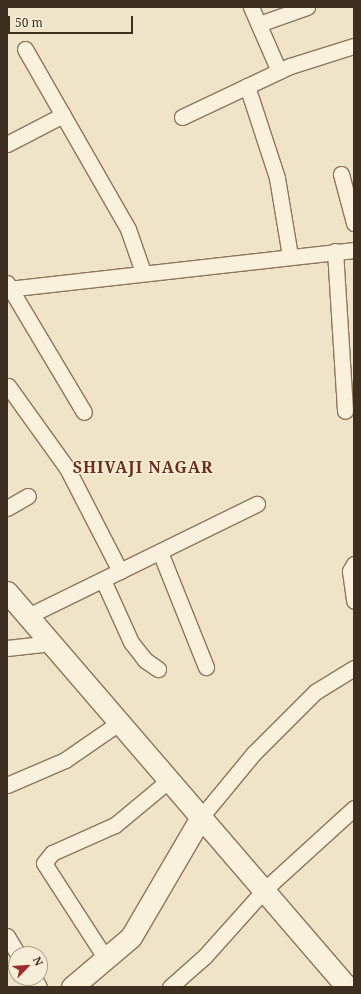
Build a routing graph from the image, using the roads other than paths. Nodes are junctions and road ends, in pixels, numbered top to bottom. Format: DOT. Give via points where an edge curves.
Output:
graph roads {
  1 [pos="251,7"];
  2 [pos="307,7"];
  3 [pos="259,24"];
  4 [pos="354,46"];
  5 [pos="25,49"];
  6 [pos="279,71"];
  7 [pos="247,86"];
  8 [pos="63,115"];
  9 [pos="182,117"];
  10 [pos="7,144"];
  11 [pos="341,174"];
  12 [pos="354,223"];
  13 [pos="354,250"];
  14 [pos="335,251"];
  15 [pos="290,256"];
  16 [pos="143,272"];
  17 [pos="8,287"];
  18 [pos="8,386"];
  19 [pos="345,411"];
  20 [pos="84,412"];
  21 [pos="28,496"];
  22 [pos="257,504"];
  23 [pos="7,508"];
  24 [pos="160,552"];
  25 [pos="354,564"];
  26 [pos="120,571"];
  27 [pos="103,580"];
  28 [pos="7,592"];
  29 [pos="354,601"];
  30 [pos="28,616"];
  31 [pos="52,643"];
  32 [pos="7,648"];
  33 [pos="206,666"];
  34 [pos="354,668"];
  35 [pos="158,669"];
  36 [pos="120,722"];
  37 [pos="169,780"];
  38 [pos="7,785"];
  39 [pos="354,808"];
  40 [pos="201,817"];
  41 [pos="264,890"];
  42 [pos="7,936"];
  43 [pos="13,946"];
  44 [pos="106,959"];
  45 [pos="72,987"];
  46 [pos="170,987"];
  47 [pos="347,987"];
  1 -- 3 [label="street"];
  2 -- 3 [label="street"];
  3 -- 6 [label="street"];
  4 -- 6 [label="street"];
  5 -- 8 [label="street"];
  6 -- 7 [label="street"];
  7 -- 9 [label="street"];
  7 -- 15 [label="street" via="277,178"];
  8 -- 10 [label="street"];
  8 -- 16 [label="street" via="128,230"];
  11 -- 12 [label="street"];
  13 -- 14 [label="street"];
  14 -- 15 [label="street"];
  14 -- 19 [label="street"];
  15 -- 16 [label="street"];
  16 -- 17 [label="street"];
  17 -- 20 [label="street"];
  18 -- 26 [label="street" via="67,468"];
  21 -- 23 [label="street"];
  22 -- 24 [label="street"];
  24 -- 26 [label="street"];
  24 -- 33 [label="street"];
  25 -- 29 [label="street" via="350,571"];
  26 -- 27 [label="street"];
  27 -- 30 [label="street"];
  27 -- 35 [label="street" via="131,642 145,660"];
  28 -- 30 [label="street"];
  30 -- 31 [label="street"];
  31 -- 32 [label="street"];
  31 -- 36 [label="street"];
  34 -- 40 [label="street" via="315,692 254,753"];
  36 -- 37 [label="street"];
  36 -- 38 [label="street" via="65,760"];
  37 -- 40 [label="street"];
  37 -- 44 [label="street" via="115,825 52,853 44,863"];
  39 -- 41 [label="street"];
  40 -- 41 [label="street"];
  40 -- 44 [label="street" via="131,937"];
  41 -- 46 [label="street" via="205,956"];
  41 -- 47 [label="street"];
  42 -- 43 [label="street"];
  44 -- 45 [label="street"];
}
